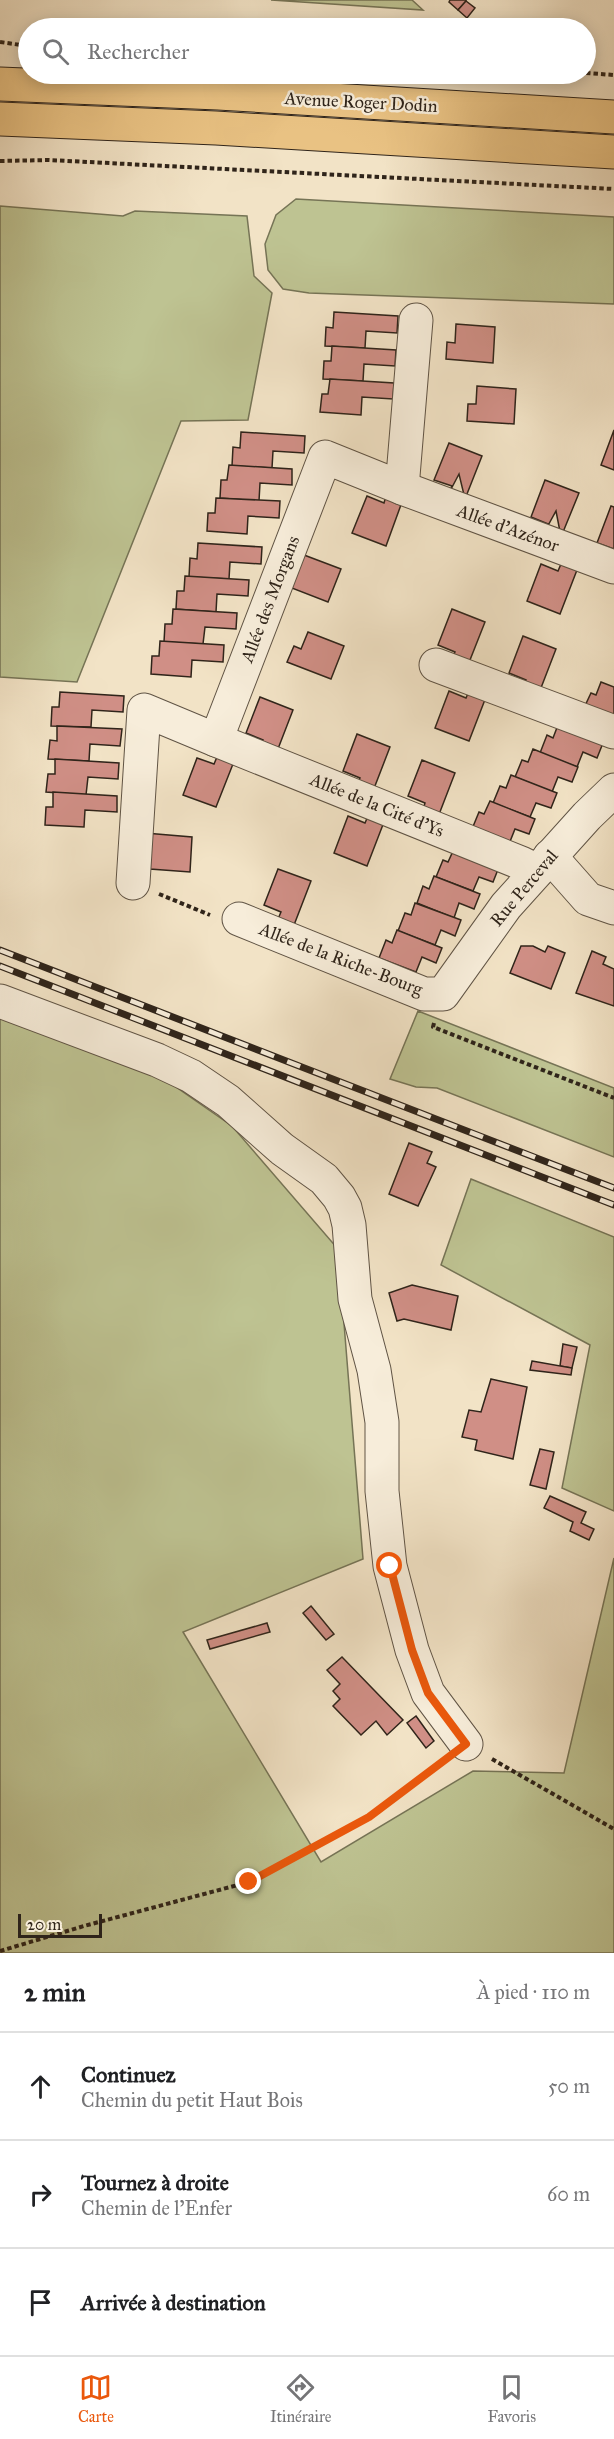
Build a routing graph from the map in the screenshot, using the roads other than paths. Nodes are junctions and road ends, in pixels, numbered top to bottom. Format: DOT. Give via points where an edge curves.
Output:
graph roads {
  1 [pos="0,84"];
  2 [pos="614,117"];
  3 [pos="0,119"];
  4 [pos="614,152"];
  5 [pos="416,320"];
  6 [pos="402,488"];
  7 [pos="614,567"];
  8 [pos="436,665"];
  9 [pos="614,732"];
  10 [pos="216,741"];
  11 [pos="614,790"];
  12 [pos="543,864"];
  13 [pos="133,883"];
  14 [pos="614,909"];
  15 [pos="239,919"];
  16 [pos="443,994"];
  17 [pos="0,1001"];
  18 [pos="466,1744"];
  1 -- 2 [label="main road, Avenue Roger Dodin"];
  3 -- 4 [label="main road, Avenue Roger Dodin"];
  5 -- 6 [label="street"];
  6 -- 7 [label="street, Allée d'Azénor"];
  6 -- 10 [label="street, Allée des Morgans" via="325,457"];
  8 -- 9 [label="street"];
  10 -- 12 [label="street, Allée de la Cité d'Ys" via="521,862"];
  10 -- 13 [label="street" via="144,710"];
  11 -- 12 [label="street, Rue Perceval"];
  12 -- 14 [label="street" via="588,899"];
  12 -- 16 [label="street, Rue Perceval" via="506,906"];
  15 -- 16 [label="street, Allée de la Riche-Bourg" via="424,994"];
  17 -- 18 [label="street" via="191,1076 324,1179 339,1197 349,1225 355,1299 374,1370 382,1422 382,1491 390,1566 412,1650 428,1693"];
}
